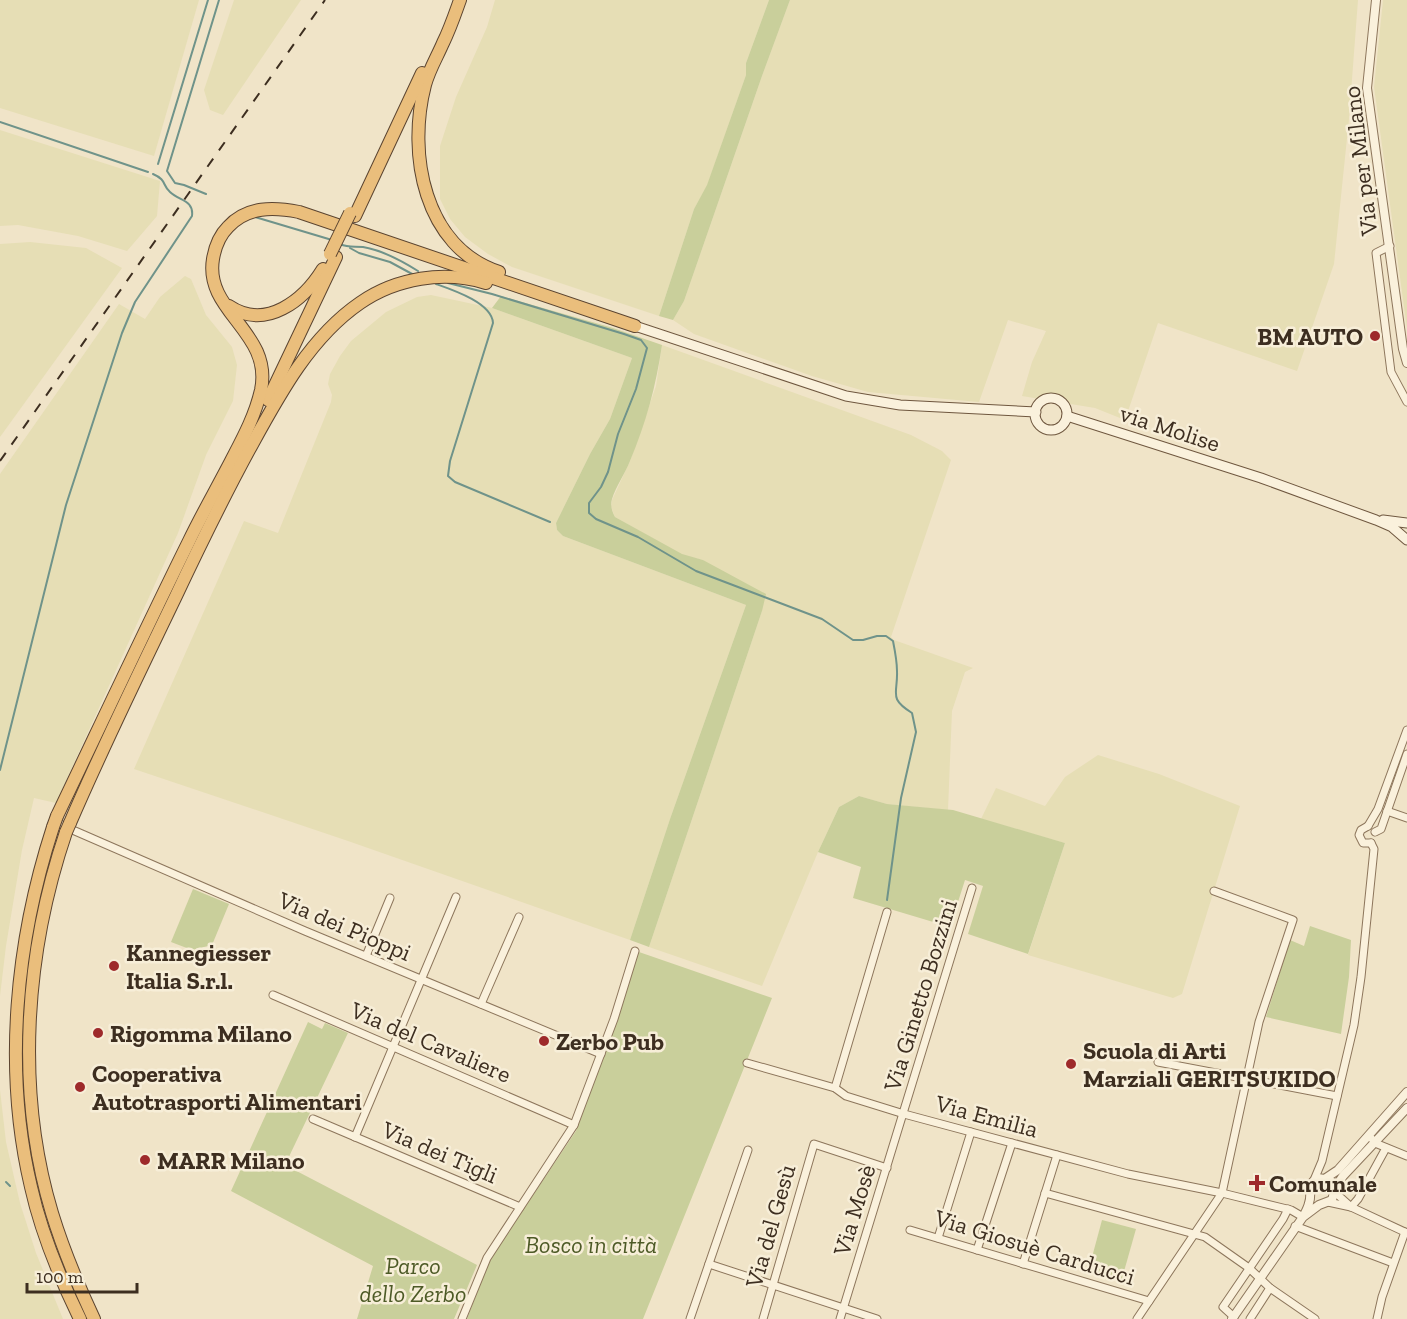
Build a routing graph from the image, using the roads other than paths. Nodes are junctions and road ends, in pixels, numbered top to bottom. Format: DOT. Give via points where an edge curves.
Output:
graph roads {
  1 [pos="453,0"];
  2 [pos="460,0"];
  3 [pos="1376,0"];
  4 [pos="1390,246"];
  5 [pos="333,255"];
  6 [pos="220,299"];
  7 [pos="605,316"];
  8 [pos="635,326"];
  9 [pos="1407,363"];
  10 [pos="1407,402"];
  11 [pos="1036,412"];
  12 [pos="1067,416"];
  13 [pos="213,505"];
  14 [pos="1376,520"];
  15 [pos="1407,522"];
  16 [pos="1407,540"];
  17 [pos="1407,730"];
  18 [pos="1407,754"];
  19 [pos="1387,811"];
  20 [pos="1407,818"];
  21 [pos="1368,826"];
  22 [pos="70,829"];
  23 [pos="1375,832"];
  24 [pos="1371,843"];
  25 [pos="972,888"];
  26 [pos="1214,891"];
  27 [pos="456,897"];
  28 [pos="390,898"];
  29 [pos="887,912"];
  30 [pos="519,917"];
  31 [pos="635,951"];
  32 [pos="366,956"];
  33 [pos="422,980"];
  34 [pos="273,995"];
  35 [pos="481,1004"];
  36 [pos="391,1047"];
  37 [pos="601,1054"];
  38 [pos="1158,1062"];
  39 [pos="747,1063"];
  40 [pos="1247,1079"];
  41 [pos="835,1088"];
  42 [pos="1407,1092"];
  43 [pos="1337,1096"];
  44 [pos="1407,1107"];
  45 [pos="904,1113"];
  46 [pos="313,1119"];
  47 [pos="574,1125"];
  48 [pos="971,1132"];
  49 [pos="1368,1135"];
  50 [pos="355,1137"];
  51 [pos="1012,1143"];
  52 [pos="1375,1143"];
  53 [pos="1386,1148"];
  54 [pos="748,1150"];
  55 [pos="1057,1155"];
  56 [pos="1407,1156"];
  57 [pos="1322,1161"];
  58 [pos="887,1168"];
  59 [pos="1326,1178"];
  60 [pos="1314,1180"];
  61 [pos="1335,1188"];
  62 [pos="1222,1193"];
  63 [pos="1045,1194"];
  64 [pos="1310,1197"];
  65 [pos="1325,1203"];
  66 [pos="520,1207"];
  67 [pos="1351,1207"];
  68 [pos="1288,1209"];
  69 [pos="1303,1217"];
  70 [pos="1295,1226"];
  71 [pos="910,1230"];
  72 [pos="1406,1233"];
  73 [pos="1194,1234"];
  74 [pos="938,1238"];
  75 [pos="977,1250"];
  76 [pos="1023,1263"];
  77 [pos="1393,1263"];
  78 [pos="709,1264"];
  79 [pos="1249,1268"];
  80 [pos="1260,1279"];
  81 [pos="773,1285"];
  82 [pos="1270,1288"];
  83 [pos="1149,1301"];
  84 [pos="843,1308"];
  85 [pos="1233,1318"];
  86 [pos="80,1319"];
  87 [pos="94,1319"];
  88 [pos="462,1319"];
  89 [pos="690,1319"];
  90 [pos="763,1319"];
  91 [pos="840,1319"];
  92 [pos="877,1319"];
  93 [pos="1137,1319"];
  94 [pos="1250,1319"];
  95 [pos="1315,1319"];
  96 [pos="1377,1319"];
  1 -- 5 [label="highway" via="368,190"];
  2 -- 7 [label="highway" via="421,103 421,162 434,216 454,244 479,263 572,297"];
  3 -- 4 [label="street, Via per Milano" via="1367,88"];
  4 -- 9 [label="street, Via per Milano"];
  4 -- 10 [label="street" via="1376,254 1392,372"];
  5 -- 6 [label="highway" via="308,290 280,310 264,315 245,314"];
  5 -- 13 [label="highway" via="285,365"];
  6 -- 7 [label="highway" via="212,264 224,231 253,211 282,208"];
  6 -- 13 [label="highway" via="255,347 261,362 262,387"];
  7 -- 8 [label="highway"];
  7 -- 13 [label="highway" via="553,305 474,279 429,277 382,290 349,311 312,348 276,399"];
  8 -- 11 [label="main road" via="846,396 900,405"];
  11 -- 12 [label="main road" via="1037,421 1048,429 1058,428"];
  11 -- 12 [label="main road" via="1040,404 1053,398 1062,402"];
  12 -- 14 [label="main road, via Molise" via="1261,478"];
  13 -- 22 [label="highway"];
  13 -- 86 [label="highway" via="55,821 36,884 21,970 17,1024 25,1156 51,1251"];
  14 -- 15 [label="main road"];
  14 -- 16 [label="main road"];
  17 -- 21 [label="street"];
  18 -- 19 [label="street"];
  19 -- 20 [label="street"];
  19 -- 23 [label="street" via="1381,829"];
  21 -- 23 [label="street"];
  21 -- 24 [label="street" via="1359,835 1363,843"];
  22 -- 32 [label="street, Via dei Pioppi"];
  22 -- 87 [label="highway" via="44,911 33,972 31,1079 40,1161 52,1212"];
  23 -- 24 [label="street"];
  24 -- 43 [label="street" via="1374,849 1361,978"];
  25 -- 45 [label="street, Via Ginetto Bozzini"];
  26 -- 40 [label="street" via="1293,920 1259,1022"];
  27 -- 33 [label="street"];
  28 -- 32 [label="street"];
  29 -- 41 [label="street"];
  30 -- 35 [label="street"];
  31 -- 37 [label="street"];
  32 -- 33 [label="street, Via dei Pioppi"];
  33 -- 35 [label="street, Via dei Pioppi"];
  33 -- 36 [label="street"];
  34 -- 36 [label="street, Via del Cavaliere"];
  35 -- 37 [label="street, Via dei Pioppi"];
  36 -- 47 [label="street, Via del Cavaliere"];
  36 -- 50 [label="street"];
  37 -- 47 [label="street"];
  38 -- 40 [label="street"];
  39 -- 41 [label="street, Via Emilia"];
  40 -- 43 [label="street"];
  40 -- 62 [label="street"];
  41 -- 45 [label="street, Via Emilia" via="846,1096"];
  42 -- 49 [label="street"];
  43 -- 57 [label="street"];
  44 -- 52 [label="street"];
  45 -- 48 [label="street, Via Emilia"];
  45 -- 58 [label="street, Via Mosè"];
  46 -- 50 [label="street, Via dei Tigli"];
  47 -- 66 [label="street"];
  48 -- 51 [label="street, Via Emilia"];
  48 -- 74 [label="street"];
  49 -- 52 [label="street"];
  49 -- 59 [label="street"];
  50 -- 66 [label="street, Via dei Tigli"];
  51 -- 55 [label="street, Via Emilia"];
  51 -- 75 [label="street"];
  52 -- 53 [label="street"];
  52 -- 61 [label="street"];
  53 -- 56 [label="street"];
  53 -- 67 [label="street"];
  54 -- 78 [label="street"];
  55 -- 62 [label="street, Via Emilia"];
  55 -- 63 [label="street"];
  57 -- 59 [label="street"];
  57 -- 60 [label="street"];
  58 -- 81 [label="street, Via del Gesù" via="814,1144"];
  58 -- 84 [label="street, Via Mosè"];
  59 -- 60 [label="street"];
  59 -- 61 [label="street"];
  60 -- 64 [label="street"];
  61 -- 65 [label="street" via="1334,1197"];
  61 -- 67 [label="street"];
  62 -- 68 [label="street, Via Emilia"];
  62 -- 73 [label="street"];
  63 -- 73 [label="street"];
  63 -- 76 [label="street"];
  64 -- 65 [label="street"];
  64 -- 69 [label="street"];
  65 -- 67 [label="street"];
  65 -- 69 [label="street"];
  66 -- 88 [label="street" via="487,1258"];
  67 -- 72 [label="street"];
  68 -- 69 [label="street, Via Emilia"];
  68 -- 79 [label="street"];
  69 -- 70 [label="street"];
  70 -- 77 [label="street"];
  70 -- 80 [label="street"];
  71 -- 74 [label="street, Via Giosuè Carducci"];
  72 -- 77 [label="street"];
  73 -- 79 [label="street" via="1205,1237"];
  73 -- 83 [label="street"];
  74 -- 75 [label="street, Via Giosuè Carducci"];
  75 -- 76 [label="street, Via Giosuè Carducci"];
  76 -- 83 [label="street, Via Giosuè Carducci"];
  77 -- 96 [label="street"];
  78 -- 81 [label="street"];
  78 -- 89 [label="street"];
  79 -- 80 [label="street"];
  79 -- 85 [label="street" via="1223,1308"];
  80 -- 82 [label="street"];
  80 -- 85 [label="street"];
  81 -- 84 [label="street"];
  81 -- 90 [label="street, Via del Gesù"];
  82 -- 94 [label="street"];
  82 -- 95 [label="street"];
  83 -- 93 [label="street"];
  84 -- 91 [label="street, Via Mosè"];
  84 -- 92 [label="street"];
}
